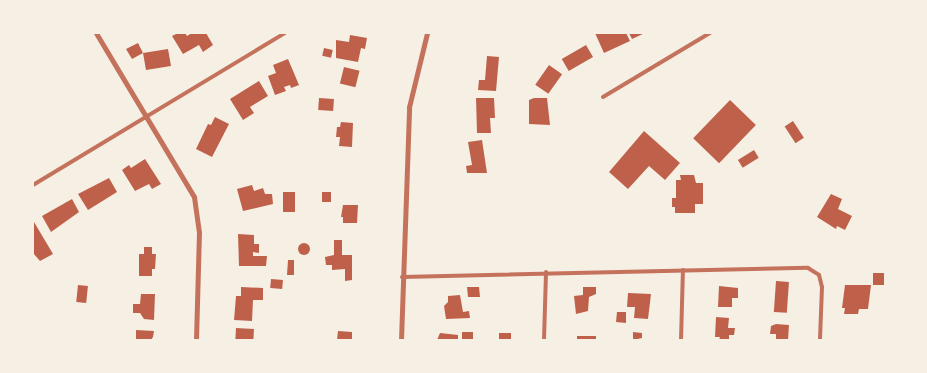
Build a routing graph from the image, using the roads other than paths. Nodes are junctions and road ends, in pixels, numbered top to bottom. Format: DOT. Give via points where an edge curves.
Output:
graph roads {
  1 [pos="96,33"];
  2 [pos="285,33"];
  3 [pos="427,33"];
  4 [pos="710,33"];
  5 [pos="603,97"];
  6 [pos="147,116"];
  7 [pos="33,185"];
  8 [pos="683,270"];
  9 [pos="546,272"];
  10 [pos="402,277"];
  11 [pos="196,340"];
  12 [pos="401,340"];
  13 [pos="544,340"];
  14 [pos="681,340"];
  15 [pos="820,340"];
  1 -- 6 [label="street"];
  2 -- 6 [label="street"];
  3 -- 10 [label="street" via="409,107"];
  4 -- 5 [label="street"];
  6 -- 7 [label="street"];
  6 -- 11 [label="street" via="189,186 197,209 199,232"];
  8 -- 9 [label="street"];
  8 -- 14 [label="street"];
  8 -- 15 [label="street" via="808,268 819,275 822,287"];
  9 -- 10 [label="street"];
  9 -- 13 [label="street"];
  10 -- 12 [label="street"];
}
